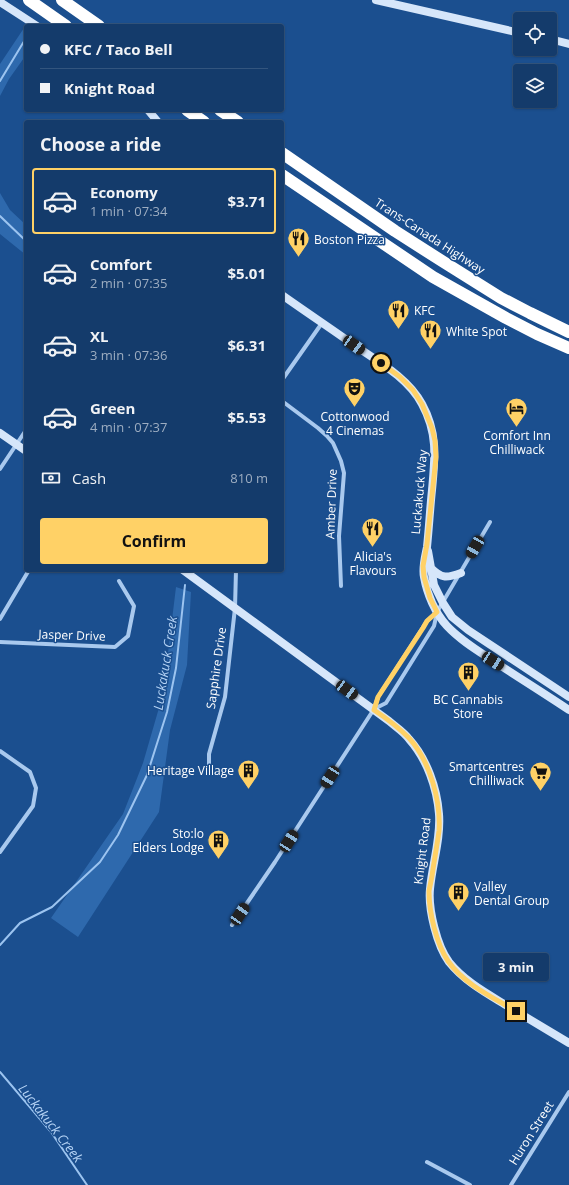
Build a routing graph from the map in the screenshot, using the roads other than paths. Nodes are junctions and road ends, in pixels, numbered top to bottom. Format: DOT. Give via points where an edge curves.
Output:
graph roads {
  1 [pos="29,0"];
  2 [pos="62,0"];
  3 [pos="376,0"];
  4 [pos="0,2"];
  5 [pos="34,24"];
  6 [pos="63,24"];
  7 [pos="96,24"];
  8 [pos="513,30"];
  9 [pos="557,41"];
  10 [pos="569,44"];
  11 [pos="150,112"];
  12 [pos="190,112"];
  13 [pos="223,112"];
  14 [pos="156,120"];
  15 [pos="201,120"];
  16 [pos="235,120"];
  17 [pos="284,154"];
  18 [pos="284,177"];
  19 [pos="284,296"];
  20 [pos="468,298"];
  21 [pos="501,298"];
  22 [pos="322,323"];
  23 [pos="569,324"];
  24 [pos="569,332"];
  25 [pos="569,348"];
  26 [pos="569,355"];
  27 [pos="284,377"];
  28 [pos="284,402"];
  29 [pos="0,433"];
  30 [pos="24,433"];
  31 [pos="16,444"];
  32 [pos="24,450"];
  33 [pos="0,469"];
  34 [pos="490,522"];
  35 [pos="427,547"];
  36 [pos="431,567"];
  37 [pos="28,572"];
  38 [pos="186,572"];
  39 [pos="236,572"];
  40 [pos="461,573"];
  41 [pos="119,581"];
  42 [pos="341,586"];
  43 [pos="443,603"];
  44 [pos="235,608"];
  45 [pos="437,612"];
  46 [pos="0,619"];
  47 [pos="0,642"];
  48 [pos="569,697"];
  49 [pos="374,710"];
  50 [pos="569,710"];
  51 [pos="0,751"];
  52 [pos="209,767"];
  53 [pos="0,852"];
  54 [pos="232,925"];
  55 [pos="569,1043"];
  56 [pos="569,1092"];
  57 [pos="427,1162"];
  58 [pos="470,1185"];
  59 [pos="511,1185"];
  1 -- 6 [label="highway"];
  2 -- 7 [label="highway"];
  3 -- 8 [label="street"];
  4 -- 5 [label="street"];
  9 -- 10 [label="street"];
  11 -- 14 [label="street"];
  12 -- 15 [label="highway"];
  13 -- 16 [label="highway"];
  17 -- 21 [label="highway, Trans-Canada Highway" via="395,231"];
  18 -- 20 [label="highway"];
  19 -- 22 [label="street, Luckakuck Way"];
  20 -- 25 [label="highway"];
  20 -- 26 [label="highway"];
  21 -- 23 [label="highway"];
  21 -- 24 [label="highway, Trans-Canada Highway"];
  22 -- 27 [label="street"];
  22 -- 35 [label="street, Luckakuck Way" via="400,377 413,390 424,409 432,428 436,457"];
  28 -- 42 [label="street, Amber Drive" via="327,436 341,461 344,473 339,536"];
  29 -- 31 [label="street"];
  30 -- 31 [label="street"];
  31 -- 32 [label="street"];
  31 -- 33 [label="street"];
  34 -- 40 [label="street"];
  35 -- 36 [label="street, Luckakuck Way"];
  35 -- 45 [label="street, Luckakuck Way" via="423,566 424,577"];
  36 -- 40 [label="street" via="443,577"];
  36 -- 43 [label="street, Luckakuck Way" via="434,585"];
  37 -- 46 [label="street"];
  38 -- 44 [label="street, Knight Road"];
  39 -- 44 [label="street, Sapphire Drive"];
  40 -- 43 [label="street"];
  41 -- 47 [label="street, Jasper Drive" via="134,606 128,636 115,647"];
  43 -- 45 [label="street"];
  43 -- 48 [label="street, Luckakuck Way" via="452,616 468,630"];
  44 -- 49 [label="street, Knight Road"];
  44 -- 52 [label="street, Sapphire Drive" via="225,697 209,754"];
  45 -- 49 [label="street" via="427,621 378,697"];
  45 -- 49 [label="street" via="434,626 386,703"];
  45 -- 50 [label="street, Luckakuck Way" via="447,626 462,639"];
  49 -- 54 [label="street"];
  49 -- 55 [label="street, Knight Road" via="409,739 424,760 432,781 437,798 439,831 429,891 433,924 448,961 476,987"];
  51 -- 53 [label="street" via="30,772 36,788 33,806"];
  56 -- 59 [label="street, Huron Street"];
  57 -- 58 [label="street"];
}
